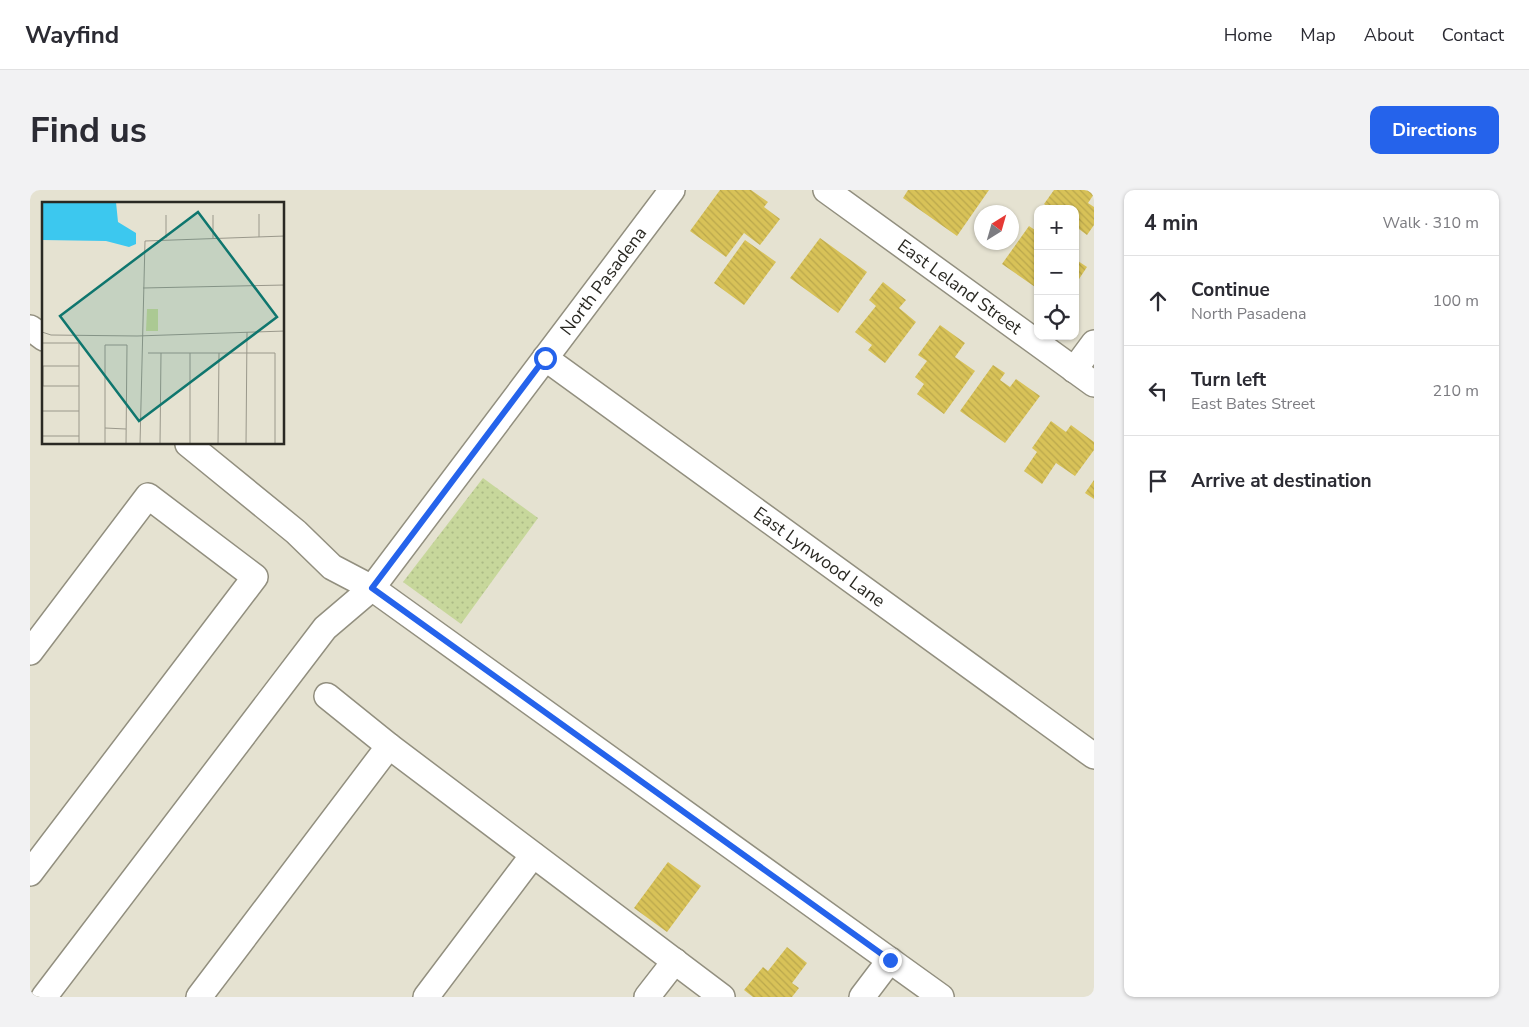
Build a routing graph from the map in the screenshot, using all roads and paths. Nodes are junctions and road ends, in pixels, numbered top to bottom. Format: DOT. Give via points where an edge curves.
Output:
graph roads {
  1 [pos="672,190"];
  2 [pos="841,194"];
  3 [pos="30,328"];
  4 [pos="42,337"];
  5 [pos="1094,343"];
  6 [pos="545,358"];
  7 [pos="1074,370"];
  8 [pos="1094,384"];
  9 [pos="189,445"];
  10 [pos="372,588"];
  11 [pos="30,652"];
  12 [pos="327,696"];
  13 [pos="389,746"];
  14 [pos="1094,756"];
  15 [pos="534,855"];
  16 [pos="30,873"];
  17 [pos="890,960"];
  18 [pos="674,961"];
  19 [pos="44,997"];
  20 [pos="199,997"];
  21 [pos="426,997"];
  22 [pos="647,997"];
  23 [pos="722,997"];
  24 [pos="862,997"];
  25 [pos="941,997"];
  1 -- 6 [label="street, North Pasadena"];
  2 -- 7 [label="street, East Leland Street"];
  3 -- 4 [label="street"];
  5 -- 7 [label="street"];
  6 -- 10 [label="street, North Pasadena"];
  6 -- 14 [label="street, East Lynwood Lane"];
  7 -- 8 [label="street, East Leland Street"];
  9 -- 10 [label="street" via="296,532 332,567"];
  10 -- 17 [label="street"];
  10 -- 19 [label="street, North Pasadena" via="325,628"];
  11 -- 16 [label="street" via="148,496 255,578"];
  12 -- 13 [label="street"];
  13 -- 15 [label="street"];
  13 -- 20 [label="street"];
  15 -- 18 [label="street"];
  15 -- 21 [label="street"];
  17 -- 24 [label="street"];
  17 -- 25 [label="street"];
  18 -- 22 [label="street"];
  18 -- 23 [label="street"];
}
